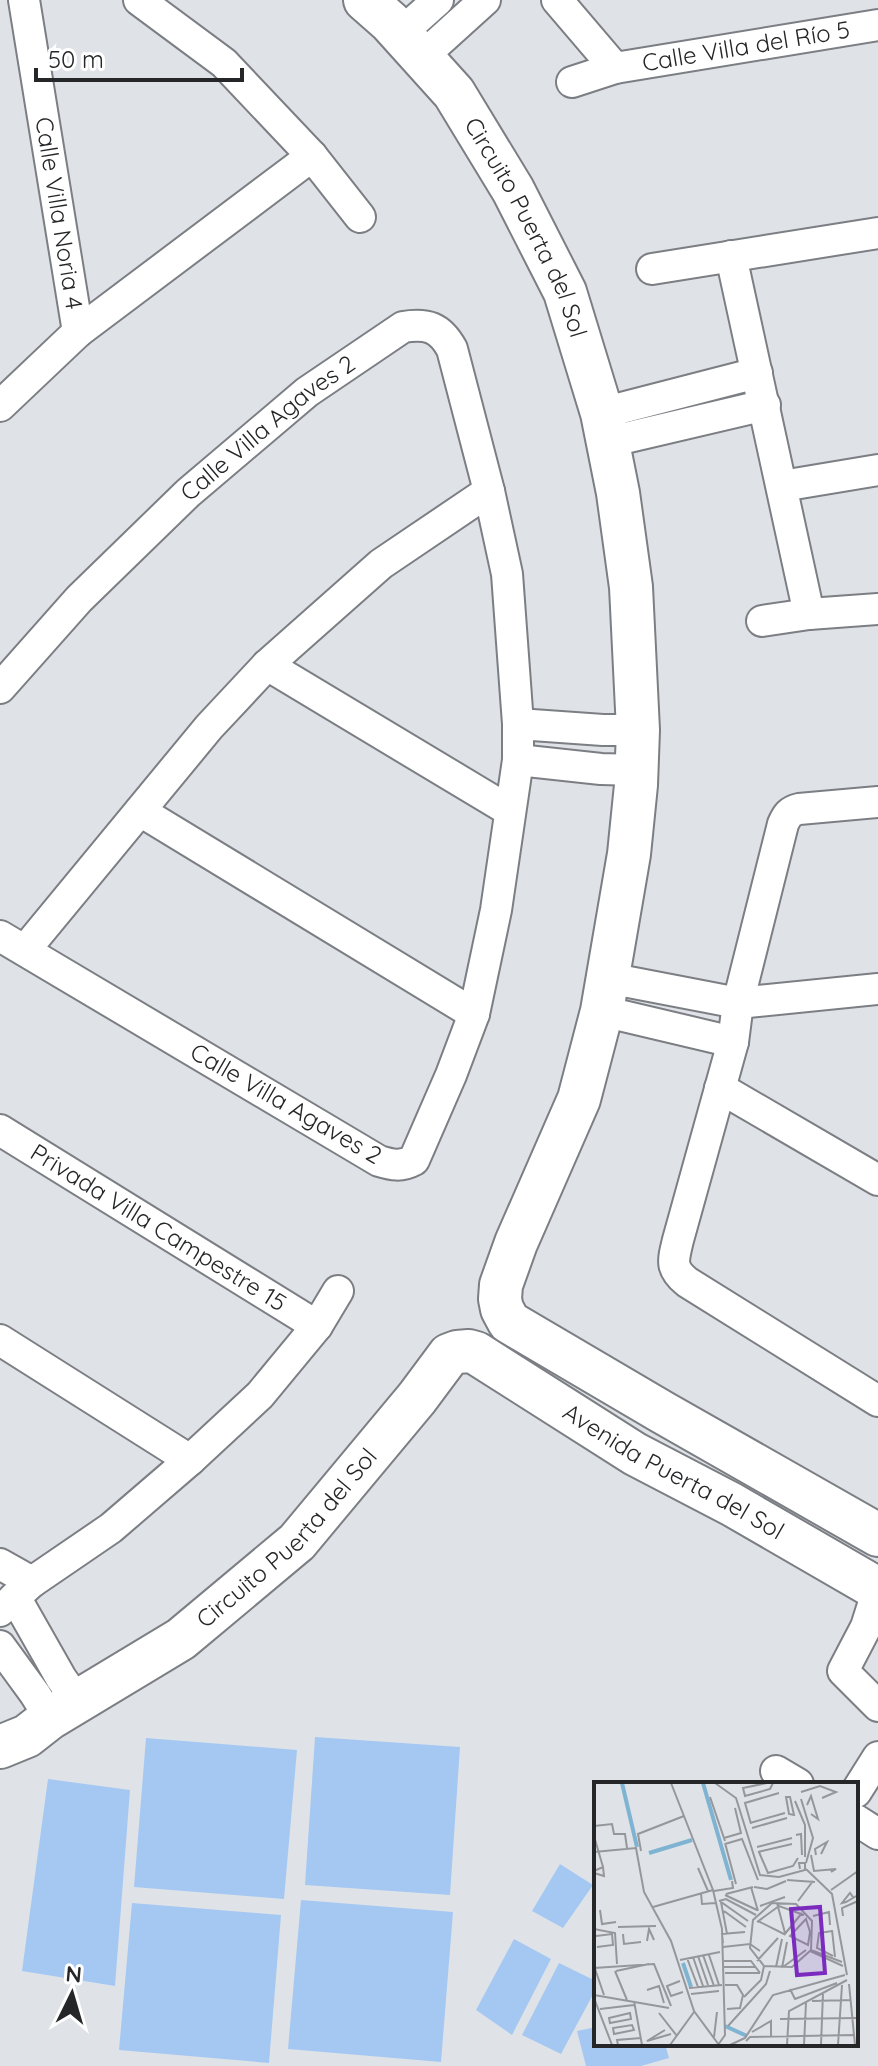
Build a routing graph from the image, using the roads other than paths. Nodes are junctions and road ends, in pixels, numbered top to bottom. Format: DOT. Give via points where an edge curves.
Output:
graph roads {
  1 [pos="24,0"];
  2 [pos="139,0"];
  3 [pos="365,0"];
  4 [pos="485,0"];
  5 [pos="557,0"];
  6 [pos="878,25"];
  7 [pos="427,27"];
  8 [pos="615,68"];
  9 [pos="572,82"];
  10 [pos="312,156"];
  11 [pos="360,217"];
  12 [pos="878,233"];
  13 [pos="731,256"];
  14 [pos="652,269"];
  15 [pos="78,332"];
  16 [pos="757,373"];
  17 [pos="765,405"];
  18 [pos="0,406"];
  19 [pos="620,423"];
  20 [pos="878,470"];
  21 [pos="782,486"];
  22 [pos="489,491"];
  23 [pos="878,609"];
  24 [pos="809,614"];
  25 [pos="762,621"];
  26 [pos="267,665"];
  27 [pos="0,688"];
  28 [pos="518,724"];
  29 [pos="620,750"];
  30 [pos="518,760"];
  31 [pos="878,802"];
  32 [pos="140,811"];
  33 [pos="510,811"];
  34 [pos="12,943"];
  35 [pos="878,989"];
  36 [pos="619,998"];
  37 [pos="738,1003"];
  38 [pos="474,1014"];
  39 [pos="733,1042"];
  40 [pos="720,1088"];
  41 [pos="0,1130"];
  42 [pos="874,1175"];
  43 [pos="338,1291"];
  44 [pos="500,1299"];
  45 [pos="317,1326"];
  46 [pos="0,1340"];
  47 [pos="469,1351"];
  48 [pos="878,1401"];
  49 [pos="662,1412"];
  50 [pos="635,1454"];
  51 [pos="190,1460"];
  52 [pos="878,1535"];
  53 [pos="0,1564"];
  54 [pos="878,1589"];
  55 [pos="16,1597"];
  56 [pos="0,1646"];
  57 [pos="56,1698"];
  58 [pos="878,1706"];
  59 [pos="0,1747"];
  60 [pos="878,1757"];
  61 [pos="858,1789"];
  62 [pos="858,1821"];
  63 [pos="878,1834"];
  1 -- 15 [label="street, Calle Villa Noria 4"];
  2 -- 10 [label="street" via="224,63"];
  3 -- 7 [label="street, Circuito Puerta del Sol"];
  4 -- 7 [label="street"];
  5 -- 8 [label="street, Calle Villa del Río 5"];
  6 -- 8 [label="street, Calle Villa del Río 5"];
  7 -- 19 [label="street, Circuito Puerta del Sol" via="454,93 513,190 565,292"];
  8 -- 9 [label="street, Calle Villa del Río 5"];
  10 -- 11 [label="street"];
  10 -- 15 [label="street, Calle Villa Noria 4"];
  12 -- 13 [label="street"];
  13 -- 14 [label="street"];
  13 -- 16 [label="street"];
  15 -- 18 [label="street, Calle Villa Noria 4"];
  16 -- 17 [label="street"];
  16 -- 19 [label="street"];
  17 -- 19 [label="street"];
  17 -- 21 [label="street"];
  19 -- 29 [label="street, Circuito Puerta del Sol" via="618,493 631,587"];
  20 -- 21 [label="street"];
  21 -- 24 [label="street"];
  22 -- 26 [label="street, Calle Villa Agaves 2" via="381,564"];
  22 -- 27 [label="street, Calle Villa Agaves 2" via="446,337 419,324 403,327 307,392 188,493 79,599"];
  22 -- 28 [label="street, Calle Villa Agaves 2" via="507,574"];
  23 -- 24 [label="street"];
  24 -- 25 [label="street"];
  26 -- 32 [label="street, Calle Villa Agaves 2"];
  26 -- 33 [label="street"];
  28 -- 29 [label="street"];
  28 -- 30 [label="street, Calle Villa Agaves 2"];
  29 -- 30 [label="street"];
  29 -- 36 [label="street, Circuito Puerta del Sol" via="629,854"];
  30 -- 33 [label="street, Calle Villa Agaves 2"];
  31 -- 37 [label="street" via="799,809 787,816"];
  32 -- 34 [label="street, Calle Villa Agaves 2"];
  32 -- 38 [label="street"];
  33 -- 38 [label="street, Calle Villa Agaves 2"];
  34 -- 38 [label="street, Calle Villa Agaves 2" via="391,1165 414,1160"];
  35 -- 37 [label="street"];
  36 -- 37 [label="street"];
  36 -- 39 [label="street"];
  36 -- 44 [label="street, Circuito Puerta del Sol" via="516,1243"];
  37 -- 39 [label="street"];
  39 -- 40 [label="street"];
  40 -- 42 [label="street"];
  40 -- 48 [label="street" via="674,1268 687,1282"];
  41 -- 45 [label="street, Privada Villa Campestre 15"];
  43 -- 45 [label="street"];
  44 -- 49 [label="street, Avenida Puerta del Sol" via="509,1322"];
  45 -- 51 [label="street" via="260,1395"];
  46 -- 51 [label="street"];
  47 -- 50 [label="street, Avenida Puerta del Sol"];
  47 -- 57 [label="street, Circuito Puerta del Sol" via="449,1355 297,1542 181,1639"];
  49 -- 50 [label="street"];
  49 -- 52 [label="street, Avenida Puerta del Sol"];
  50 -- 54 [label="street, Avenida Puerta del Sol"];
  51 -- 55 [label="street" via="111,1528"];
  53 -- 55 [label="street"];
  54 -- 58 [label="street" via="843,1671"];
  55 -- 57 [label="street"];
  56 -- 57 [label="street"];
  57 -- 59 [label="street, Circuito Puerta del Sol" via="27,1736"];
  60 -- 61 [label="street"];
  62 -- 63 [label="street"];
}
